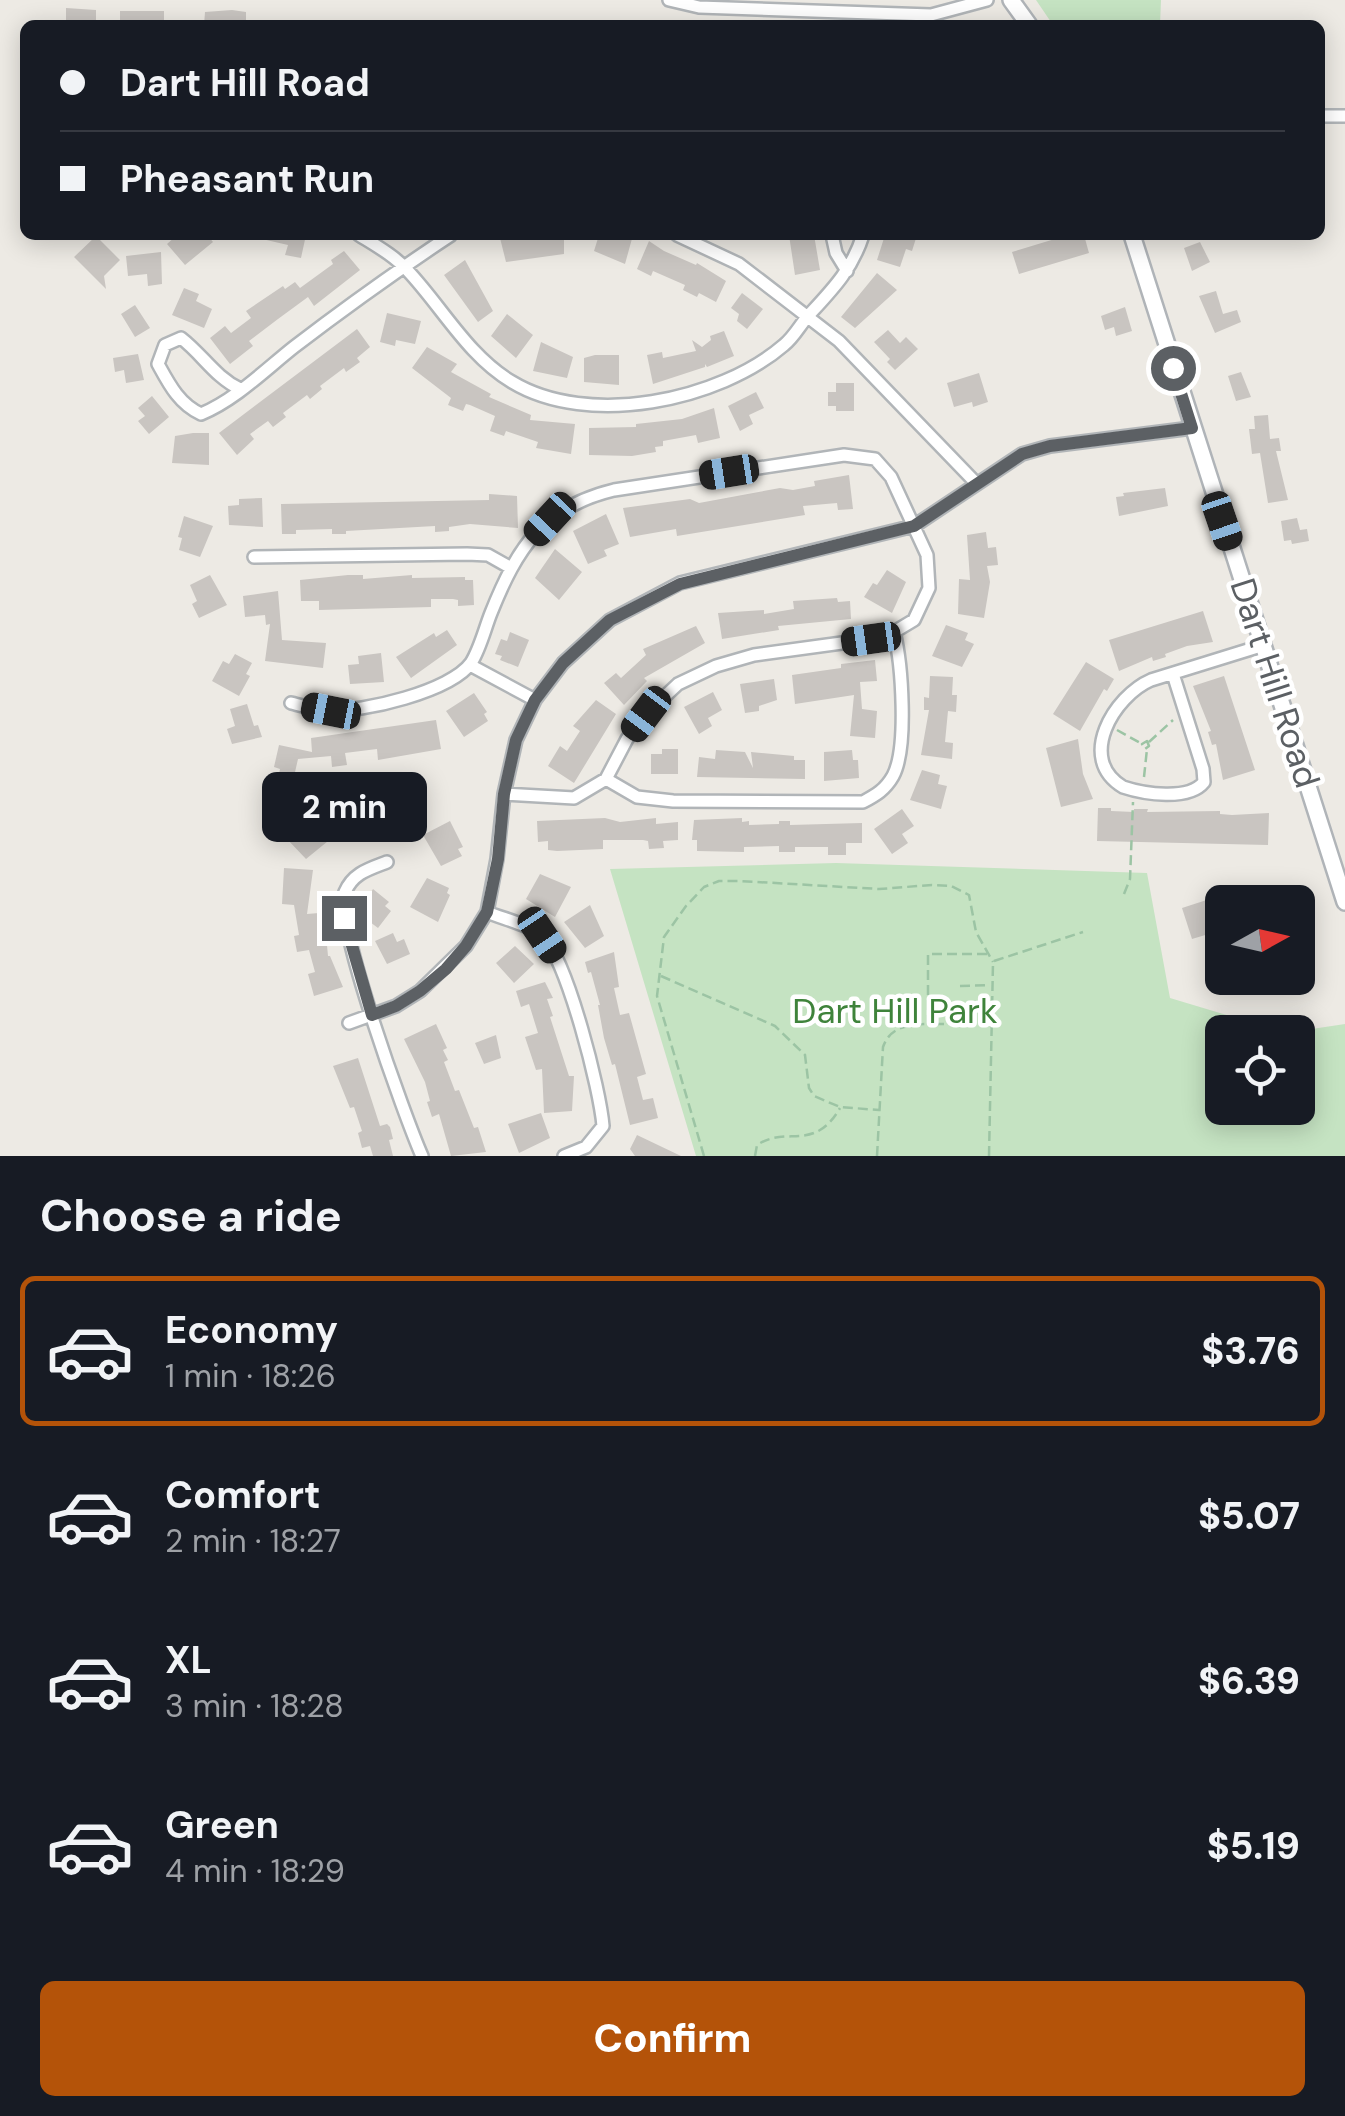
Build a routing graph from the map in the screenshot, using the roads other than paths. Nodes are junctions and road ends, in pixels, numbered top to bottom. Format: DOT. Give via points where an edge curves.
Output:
graph roads {
  1 [pos="669,0"];
  2 [pos="987,0"];
  3 [pos="366,240"];
  4 [pos="444,240"];
  5 [pos="688,240"];
  6 [pos="833,240"];
  7 [pos="861,240"];
  8 [pos="1134,240"];
  9 [pos="405,267"];
  10 [pos="847,271"];
  11 [pos="807,318"];
  12 [pos="240,389"];
  13 [pos="1192,428"];
  14 [pos="975,482"];
  15 [pos="914,526"];
  16 [pos="254,557"];
  17 [pos="511,568"];
  18 [pos="894,632"];
  19 [pos="1264,645"];
  20 [pos="470,664"];
  21 [pos="1173,674"];
  22 [pos="535,700"];
  23 [pos="291,703"];
  24 [pos="606,778"];
  25 [pos="504,794"];
  26 [pos="386,862"];
  27 [pos="1345,902"];
  28 [pos="487,912"];
  29 [pos="372,1015"];
  30 [pos="350,1024"];
  31 [pos="422,1156"];
  32 [pos="564,1156"];
  1 -- 2 [label="street" via="699,7 931,15"];
  3 -- 9 [label="street"];
  4 -- 9 [label="street"];
  5 -- 11 [label="street" via="739,264"];
  6 -- 10 [label="street"];
  7 -- 10 [label="street"];
  8 -- 13 [label="main road, Dart Hill Road"];
  9 -- 11 [label="street" via="472,349 510,381 544,397 592,404 683,396 742,374 786,344"];
  9 -- 12 [label="street"];
  10 -- 11 [label="street"];
  11 -- 14 [label="street" via="842,344"];
  12 -- 12 [label="street" via="200,414 188,409 158,364 164,345 181,338 220,380"];
  13 -- 14 [label="street" via="1050,446"];
  13 -- 19 [label="main road, Dart Hill Road"];
  14 -- 15 [label="street"];
  15 -- 17 [label="street" via="891,477 874,459 844,455 580,498 550,519"];
  15 -- 18 [label="street" via="927,555 929,588 914,620"];
  15 -- 22 [label="street" via="680,584 644,600 584,642"];
  16 -- 17 [label="street" via="468,554"];
  17 -- 20 [label="street"];
  18 -- 24 [label="street" via="754,655 678,684 637,727"];
  18 -- 24 [label="street" via="902,697 895,772 882,792 862,802 674,801 637,797"];
  19 -- 21 [label="street"];
  19 -- 27 [label="main road, Dart Hill Road"];
  20 -- 22 [label="street"];
  20 -- 23 [label="street" via="440,686 403,700 331,711"];
  21 -- 21 [label="street" via="1134,687 1102,737 1110,778 1138,791 1190,792 1204,782"];
  22 -- 25 [label="street" via="516,740"];
  24 -- 25 [label="street" via="574,798"];
  25 -- 28 [label="street"];
  26 -- 29 [label="street" via="358,872 343,894"];
  28 -- 29 [label="street" via="446,969 396,1006"];
  28 -- 32 [label="street" via="542,935 559,960 603,1126 586,1147"];
  29 -- 30 [label="street"];
  29 -- 31 [label="street"];
}
